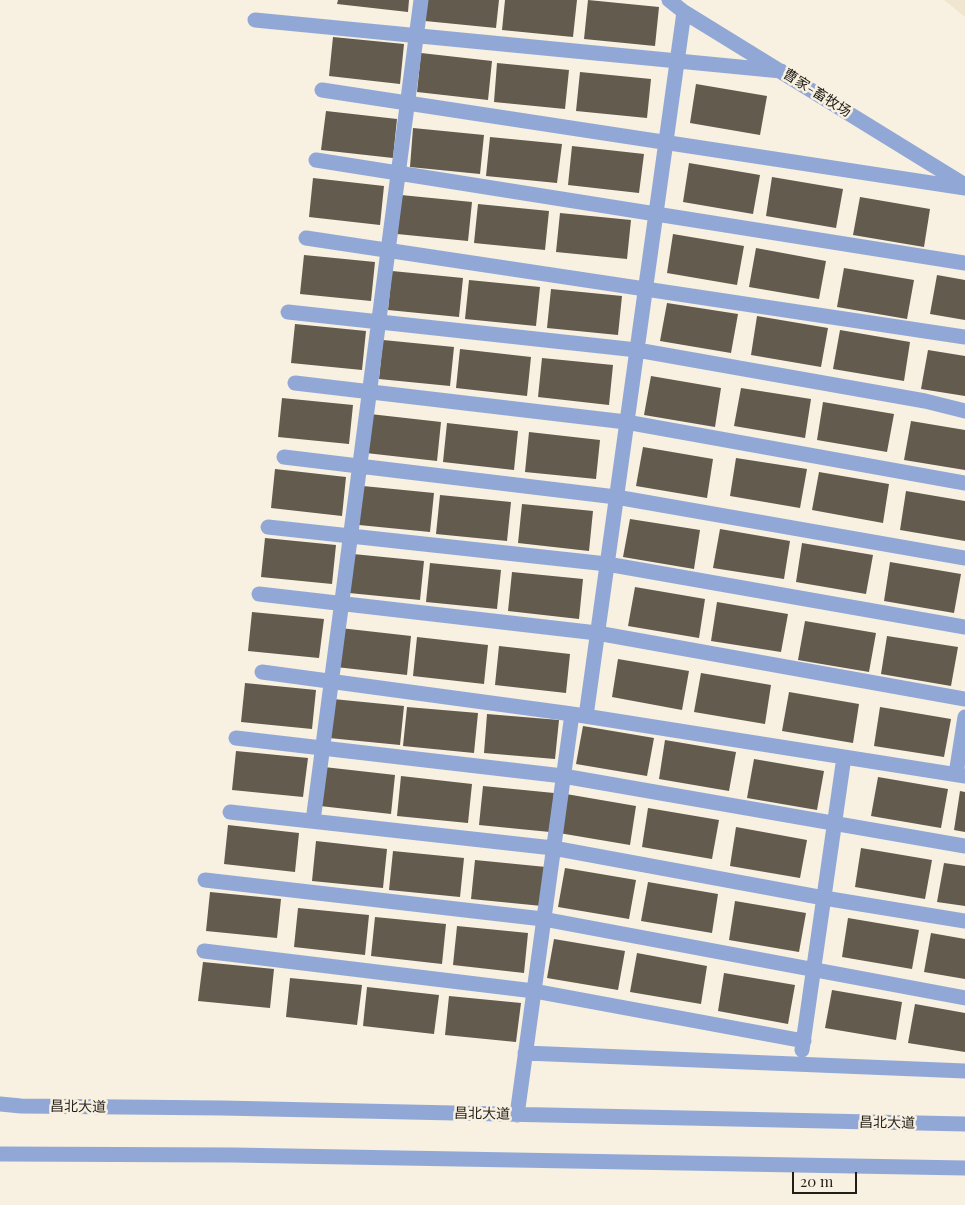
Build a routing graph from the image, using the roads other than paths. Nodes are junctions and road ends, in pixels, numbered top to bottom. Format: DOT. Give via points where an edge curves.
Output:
graph roads {
  1 [pos="421,0"];
  2 [pos="669,0"];
  3 [pos="684,12"];
  4 [pos="256,20"];
  5 [pos="417,36"];
  6 [pos="677,61"];
  7 [pos="781,71"];
  8 [pos="322,90"];
  9 [pos="408,103"];
  10 [pos="666,142"];
  11 [pos="316,160"];
  12 [pos="399,173"];
  13 [pos="965,186"];
  14 [pos="656,214"];
  15 [pos="306,238"];
  16 [pos="388,250"];
  17 [pos="965,263"];
  18 [pos="645,289"];
  19 [pos="288,312"];
  20 [pos="379,322"];
  21 [pos="965,338"];
  22 [pos="637,350"];
  23 [pos="295,384"];
  24 [pos="370,392"];
  25 [pos="965,412"];
  26 [pos="626,422"];
  27 [pos="284,457"];
  28 [pos="360,466"];
  29 [pos="965,483"];
  30 [pos="616,497"];
  31 [pos="268,527"];
  32 [pos="351,536"];
  33 [pos="965,558"];
  34 [pos="606,564"];
  35 [pos="259,594"];
  36 [pos="342,603"];
  37 [pos="965,627"];
  38 [pos="597,633"];
  39 [pos="262,672"];
  40 [pos="332,682"];
  41 [pos="965,699"];
  42 [pos="579,715"];
  43 [pos="965,717"];
  44 [pos="236,738"];
  45 [pos="323,748"];
  46 [pos="844,757"];
  47 [pos="961,775"];
  48 [pos="563,776"];
  49 [pos="230,812"];
  50 [pos="313,821"];
  51 [pos="834,822"];
  52 [pos="965,846"];
  53 [pos="554,848"];
  54 [pos="205,880"];
  55 [pos="824,898"];
  56 [pos="544,919"];
  57 [pos="965,921"];
  58 [pos="204,951"];
  59 [pos="814,970"];
  60 [pos="534,991"];
  61 [pos="965,998"];
  62 [pos="804,1041"];
  63 [pos="525,1052"];
  64 [pos="800,1063"];
  65 [pos="965,1071"];
  66 [pos="0,1104"];
  67 [pos="516,1115"];
  68 [pos="965,1124"];
  69 [pos="0,1154"];
  70 [pos="965,1168"];
  1 -- 5 [label="street"];
  2 -- 3 [label="street, 曹家-畜牧场"];
  3 -- 6 [label="street"];
  3 -- 7 [label="street, 曹家-畜牧场"];
  4 -- 5 [label="street"];
  5 -- 6 [label="street"];
  5 -- 9 [label="street"];
  6 -- 7 [label="street"];
  6 -- 10 [label="street"];
  7 -- 13 [label="street, 曹家-畜牧场"];
  8 -- 9 [label="street"];
  9 -- 10 [label="street"];
  9 -- 12 [label="street"];
  10 -- 13 [label="street"];
  10 -- 14 [label="street"];
  11 -- 12 [label="street"];
  12 -- 14 [label="street"];
  12 -- 16 [label="street"];
  14 -- 17 [label="street"];
  14 -- 18 [label="street"];
  15 -- 16 [label="street"];
  16 -- 18 [label="street"];
  16 -- 20 [label="street"];
  18 -- 21 [label="street"];
  18 -- 22 [label="street"];
  19 -- 20 [label="street"];
  20 -- 22 [label="street"];
  20 -- 24 [label="street"];
  22 -- 25 [label="street" via="925,401"];
  22 -- 26 [label="street"];
  23 -- 24 [label="street"];
  24 -- 26 [label="street"];
  24 -- 28 [label="street"];
  26 -- 29 [label="street"];
  26 -- 30 [label="street"];
  27 -- 28 [label="street"];
  28 -- 30 [label="street"];
  28 -- 32 [label="street"];
  30 -- 33 [label="street"];
  30 -- 34 [label="street"];
  31 -- 32 [label="street"];
  32 -- 34 [label="street"];
  32 -- 36 [label="street"];
  34 -- 37 [label="street"];
  34 -- 38 [label="street"];
  35 -- 36 [label="street"];
  36 -- 38 [label="street"];
  36 -- 40 [label="street"];
  38 -- 41 [label="street"];
  38 -- 42 [label="street"];
  39 -- 40 [label="street"];
  40 -- 42 [label="street"];
  40 -- 45 [label="street"];
  42 -- 46 [label="street"];
  42 -- 48 [label="street"];
  43 -- 47 [label="street"];
  44 -- 45 [label="street"];
  45 -- 48 [label="street"];
  45 -- 50 [label="street"];
  46 -- 47 [label="street"];
  46 -- 51 [label="street"];
  48 -- 51 [label="street"];
  48 -- 53 [label="street"];
  49 -- 50 [label="street"];
  50 -- 53 [label="street"];
  51 -- 52 [label="street"];
  51 -- 55 [label="street"];
  53 -- 55 [label="street"];
  53 -- 56 [label="street"];
  54 -- 56 [label="street"];
  55 -- 57 [label="street"];
  55 -- 59 [label="street"];
  56 -- 59 [label="street"];
  56 -- 60 [label="street"];
  58 -- 60 [label="street"];
  59 -- 61 [label="street"];
  59 -- 62 [label="street"];
  60 -- 62 [label="street"];
  60 -- 63 [label="street"];
  62 -- 64 [label="street"];
  63 -- 64 [label="street"];
  63 -- 67 [label="street"];
  64 -- 65 [label="street"];
  66 -- 67 [label="street, 昌北大道"];
  67 -- 68 [label="street, 昌北大道"];
  69 -- 70 [label="street"];
}
